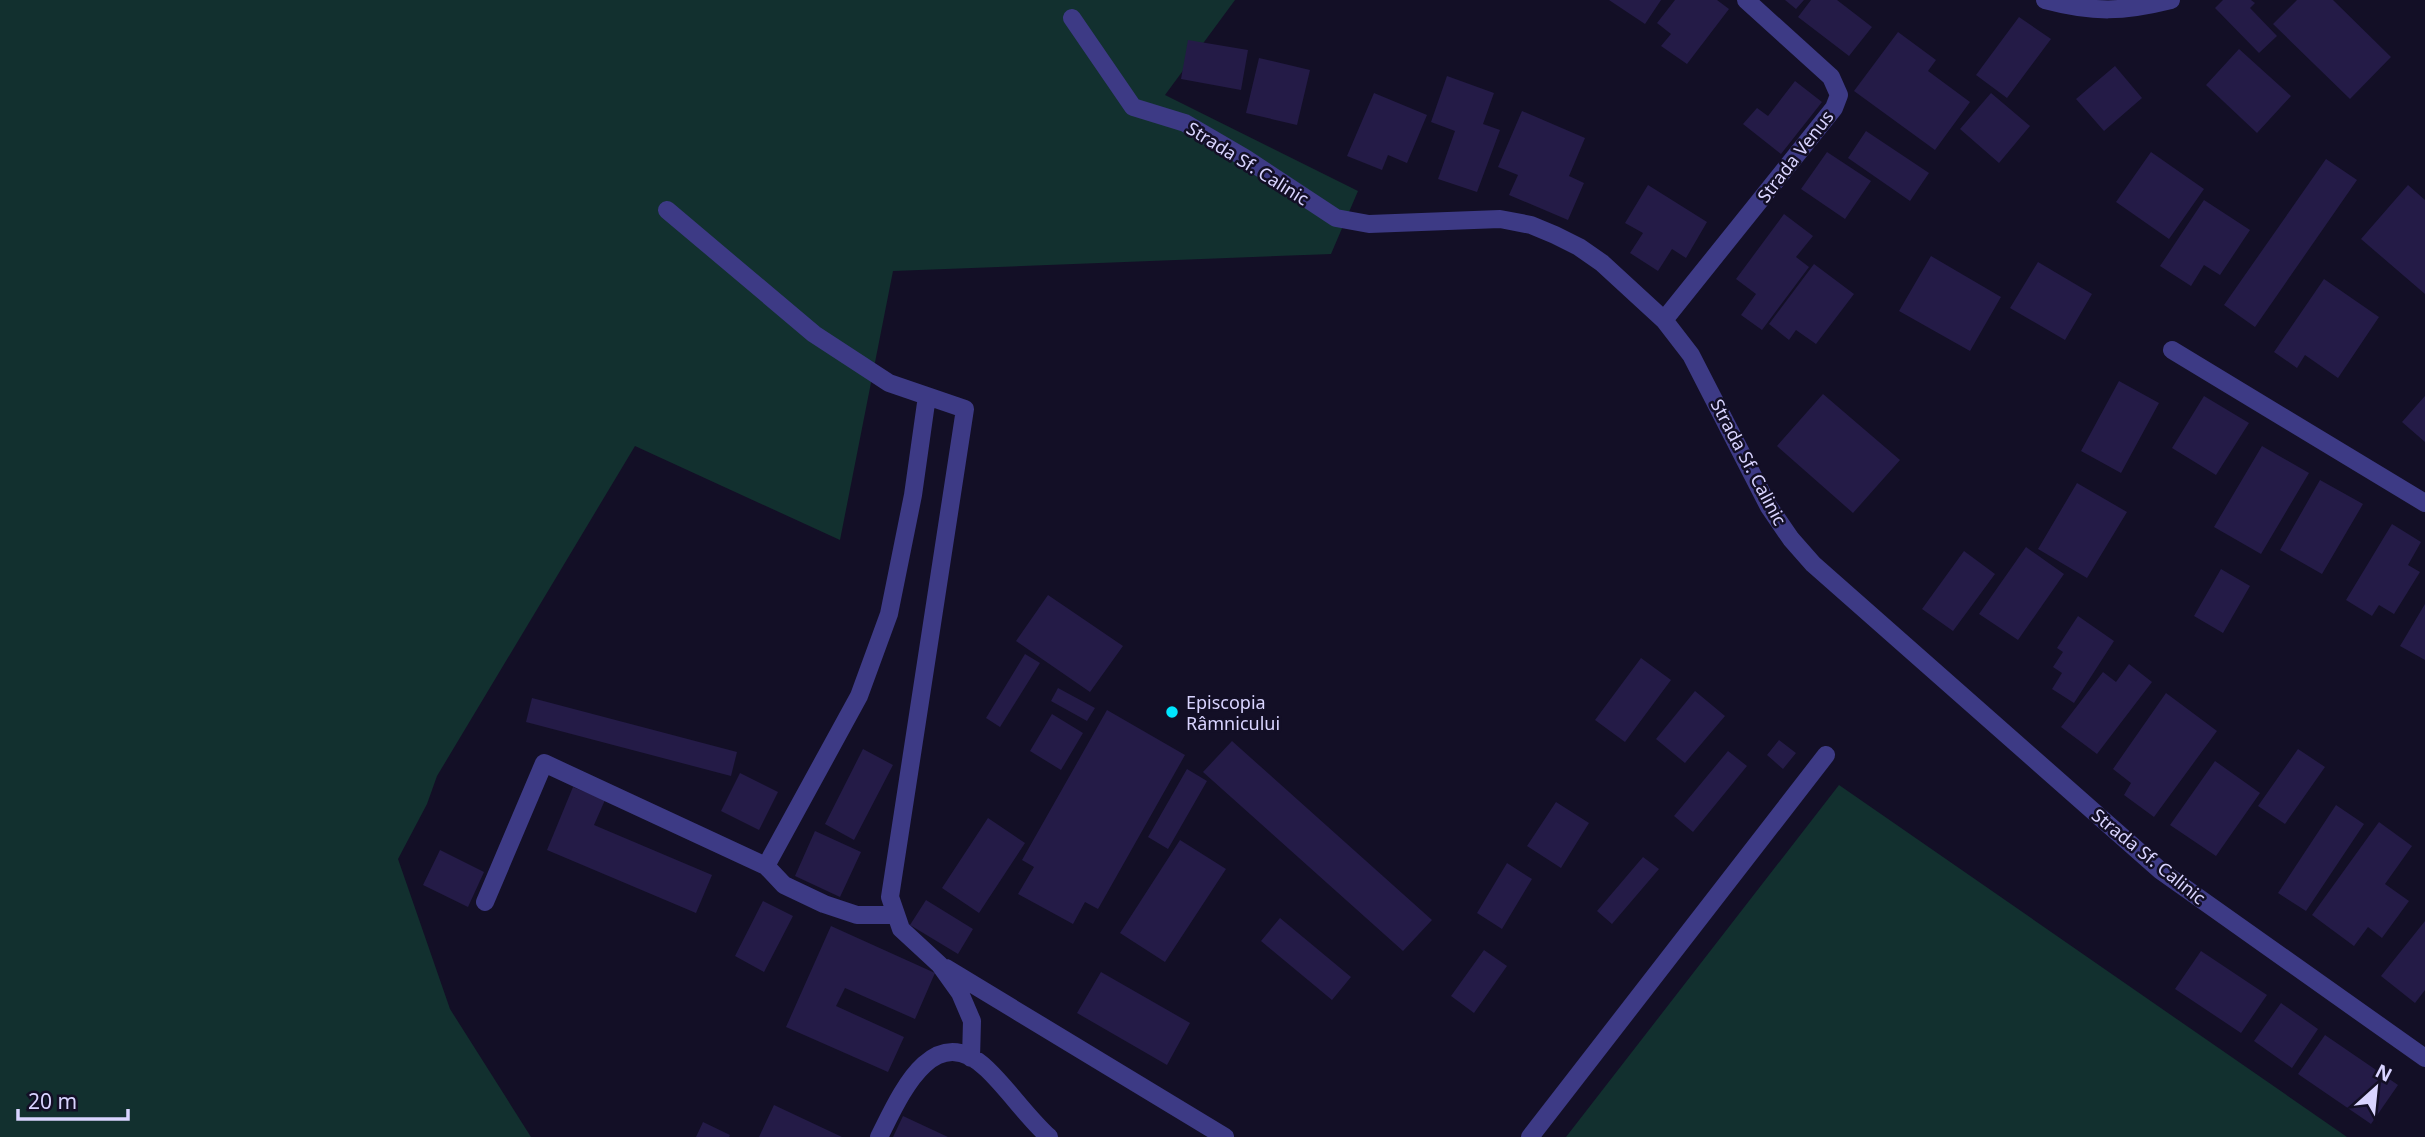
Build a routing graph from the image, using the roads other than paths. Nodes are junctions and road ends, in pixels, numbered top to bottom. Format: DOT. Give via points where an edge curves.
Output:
graph roads {
  1 [pos="1746,0"];
  2 [pos="2045,0"];
  3 [pos="2171,0"];
  4 [pos="1072,18"];
  5 [pos="667,210"];
  6 [pos="1664,320"];
  7 [pos="2172,350"];
  8 [pos="927,396"];
  9 [pos="2425,503"];
  10 [pos="1826,755"];
  11 [pos="766,866"];
  12 [pos="485,902"];
  13 [pos="896,915"];
  14 [pos="940,965"];
  15 [pos="971,1058"];
  16 [pos="2425,1058"];
  17 [pos="879,1137"];
  18 [pos="1049,1137"];
  19 [pos="1225,1137"];
  20 [pos="1530,1137"];
  1 -- 6 [label="street, Strada Venus" via="1831,77 1839,95 1834,108"];
  2 -- 3 [label="street" via="2126,10"];
  4 -- 6 [label="street, Strada Sf. Calinic" via="1133,107 1185,123 1336,218 1369,224 1500,219 1531,225 1579,247"];
  5 -- 8 [label="street" via="814,334 889,383"];
  6 -- 16 [label="street, Strada Sf. Calinic" via="1691,355 1769,508 1813,564 2161,871"];
  7 -- 9 [label="street"];
  8 -- 11 [label="street" via="889,614 859,696"];
  8 -- 13 [label="street" via="965,409 890,897"];
  10 -- 20 [label="street"];
  11 -- 12 [label="street" via="544,763"];
  11 -- 13 [label="street" via="784,885 824,904 857,915"];
  13 -- 14 [label="street" via="901,929"];
  14 -- 15 [label="street" via="972,1021"];
  14 -- 19 [label="street"];
  15 -- 17 [label="street" via="951,1052 926,1060 904,1088"];
  15 -- 18 [label="street" via="986,1068"];
}
